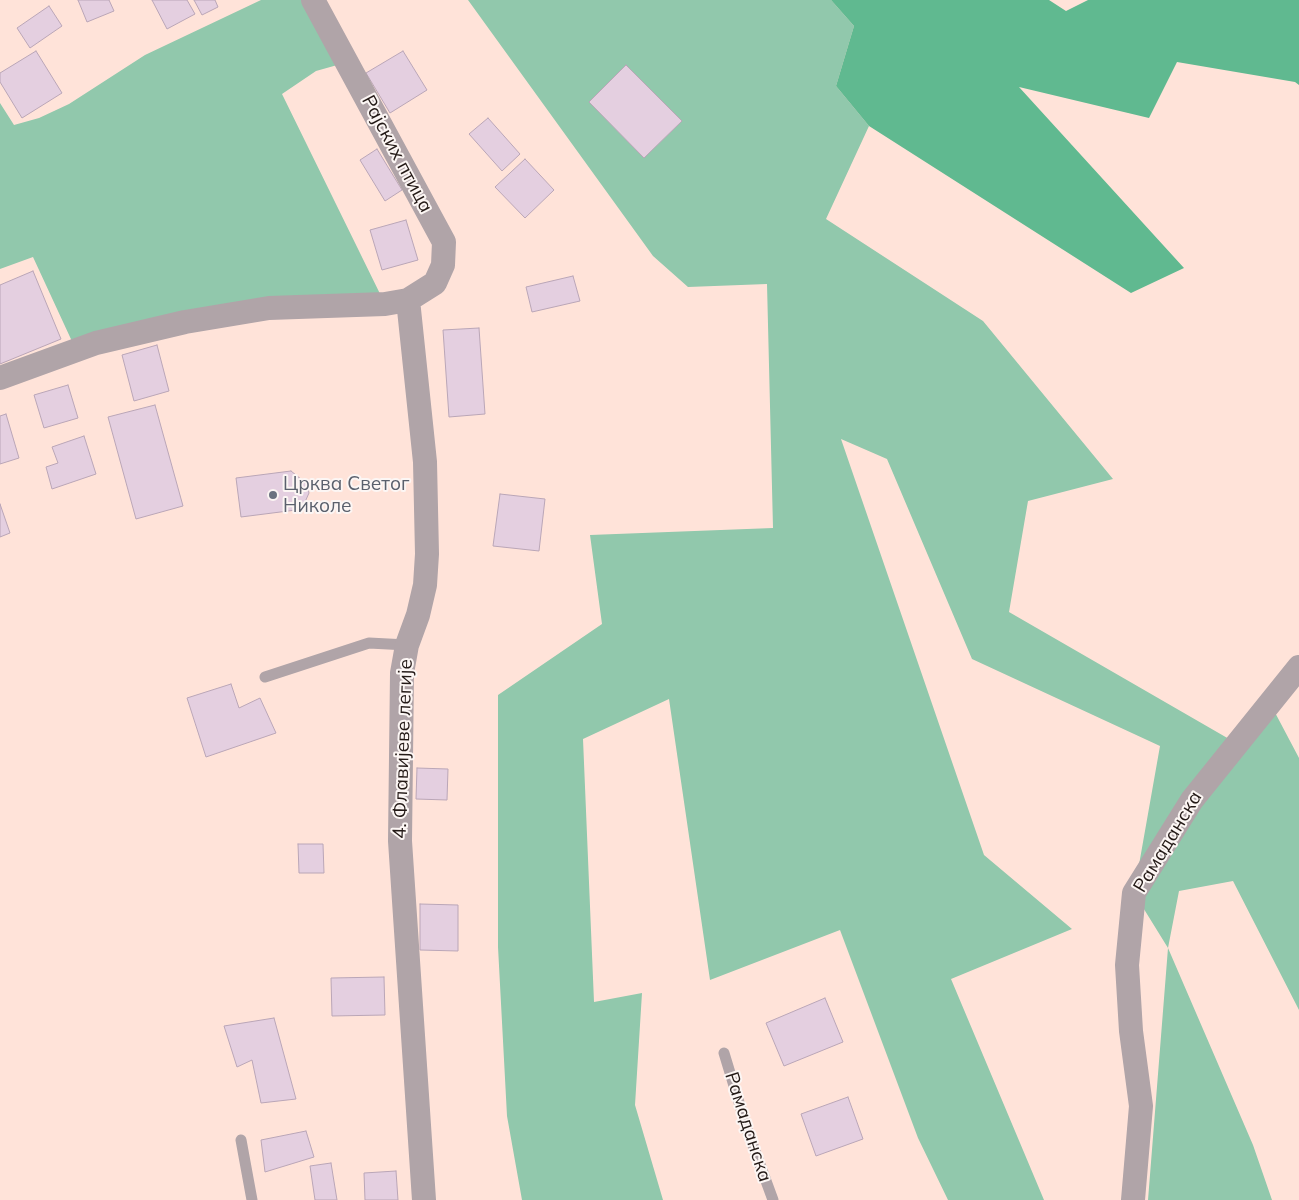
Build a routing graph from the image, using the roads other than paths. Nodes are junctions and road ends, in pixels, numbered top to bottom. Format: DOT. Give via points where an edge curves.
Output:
graph roads {
  1 [pos="313,0"];
  2 [pos="408,300"];
  3 [pos="0,378"];
  4 [pos="407,644"];
  5 [pos="1299,667"];
  6 [pos="265,677"];
  7 [pos="724,1053"];
  8 [pos="241,1140"];
  9 [pos="252,1200"];
  10 [pos="424,1200"];
  11 [pos="773,1200"];
  12 [pos="1133,1200"];
  1 -- 2 [label="street, Рајских птица" via="444,242 443,265 435,283"];
  2 -- 3 [label="street" via="385,304 270,308 185,322 96,343"];
  2 -- 4 [label="street, 4. Флавијеве легије" via="425,462 427,554 425,585"];
  4 -- 6 [label="lane" via="369,643"];
  4 -- 10 [label="street, 4. Флавијеве легије" via="402,673 400,841"];
  5 -- 12 [label="street, Рамаданска" via="1192,800 1134,893 1127,965 1131,1031 1141,1106"];
  7 -- 11 [label="lane, Рамаданска"];
  8 -- 9 [label="lane"];
}
